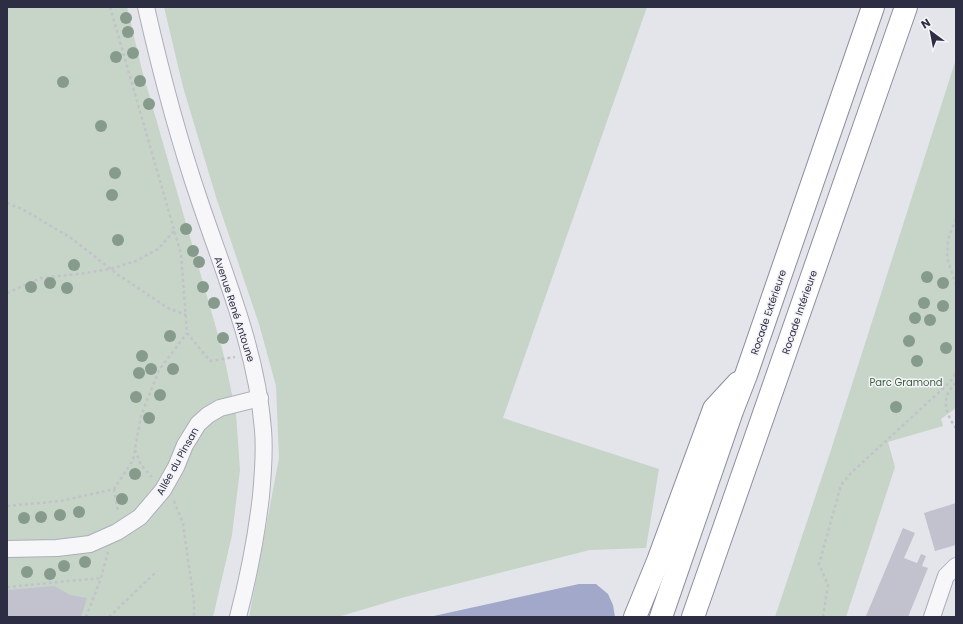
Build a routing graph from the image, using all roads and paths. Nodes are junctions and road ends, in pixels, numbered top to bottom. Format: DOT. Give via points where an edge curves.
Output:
graph roads {
  1 [pos="110,7"];
  2 [pos="146,7"];
  3 [pos="873,7"];
  4 [pos="906,7"];
  5 [pos="7,203"];
  6 [pos="956,219"];
  7 [pos="174,231"];
  8 [pos="110,269"];
  9 [pos="956,285"];
  10 [pos="7,293"];
  11 [pos="186,315"];
  12 [pos="187,333"];
  13 [pos="234,350"];
  14 [pos="236,357"];
  15 [pos="237,363"];
  16 [pos="956,372"];
  17 [pos="746,375"];
  18 [pos="956,383"];
  19 [pos="260,398"];
  20 [pos="956,428"];
  21 [pos="135,449"];
  22 [pos="164,488"];
  23 [pos="7,506"];
  24 [pos="7,549"];
  25 [pos="956,566"];
  26 [pos="157,571"];
  27 [pos="101,578"];
  28 [pos="7,587"];
  29 [pos="110,617"];
  30 [pos="194,617"];
  31 [pos="238,617"];
  32 [pos="636,617"];
  33 [pos="661,617"];
  34 [pos="693,617"];
  35 [pos="823,617"];
  36 [pos="932,617"];
  1 -- 7 [label="path"];
  2 -- 19 [label="street, Avenue René Antoune" via="186,161 236,310"];
  3 -- 17 [label="highway, Rocade Extérieure"];
  4 -- 34 [label="highway, Rocade Intérieure"];
  5 -- 8 [label="path" via="24,210 71,238"];
  6 -- 9 [label="path" via="948,239 947,258"];
  7 -- 8 [label="path" via="158,250 136,261"];
  7 -- 11 [label="path" via="181,254"];
  8 -- 10 [label="path" via="40,278"];
  8 -- 11 [label="path" via="168,308"];
  11 -- 12 [label="path"];
  12 -- 14 [label="path" via="210,361"];
  12 -- 21 [label="path" via="159,370 141,416"];
  13 -- 14 [label="path"];
  14 -- 15 [label="path"];
  16 -- 35 [label="path" via="950,382 840,485 819,564 828,585"];
  17 -- 32 [label="highway" via="714,409"];
  17 -- 33 [label="highway, Rocade Extérieure"];
  18 -- 20 [label="path" via="946,396 946,407"];
  19 -- 22 [label="street, Allée du Pinsan" via="220,408 198,424"];
  19 -- 31 [label="street, Avenue René Antoune" via="264,464 256,534"];
  21 -- 22 [label="path" via="141,465"];
  21 -- 23 [label="path" via="133,460 114,489 61,501"];
  22 -- 24 [label="street, Allée du Pinsan" via="140,517 117,532 90,544 57,548"];
  22 -- 30 [label="path" via="172,496 183,523"];
  25 -- 36 [label="street" via="946,576"];
  26 -- 29 [label="path"];
  27 -- 28 [label="path"];
}
